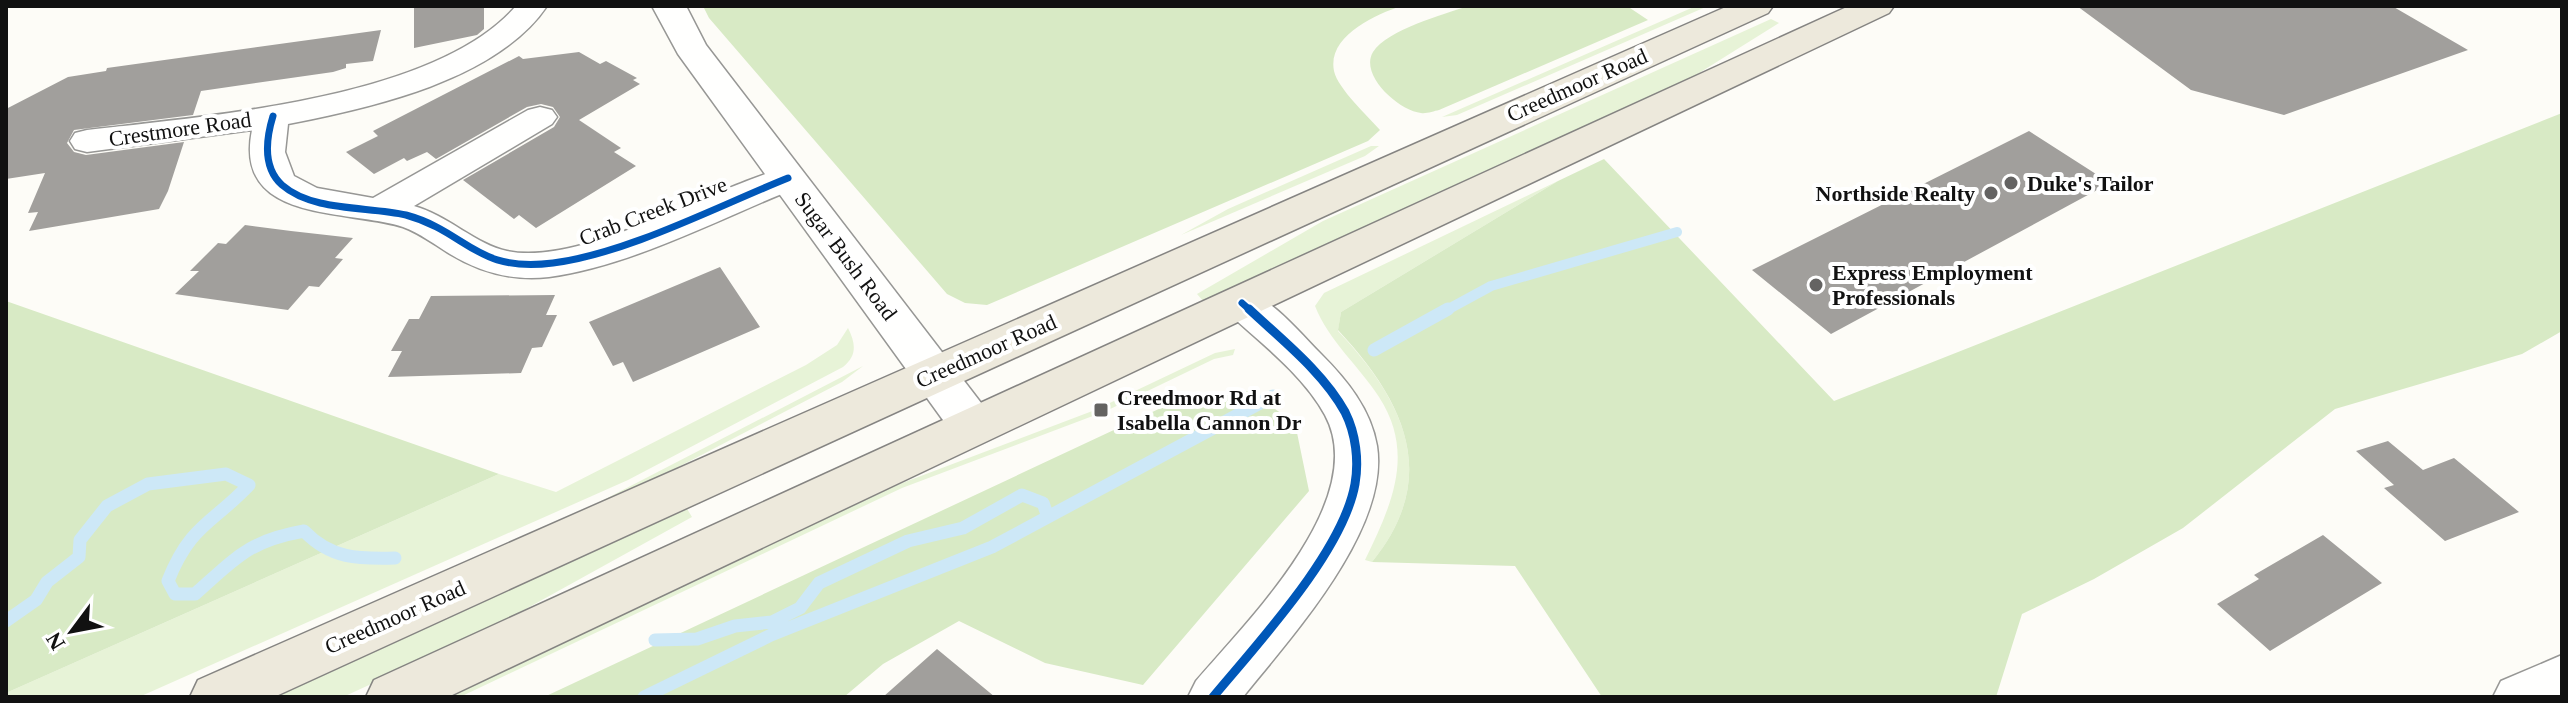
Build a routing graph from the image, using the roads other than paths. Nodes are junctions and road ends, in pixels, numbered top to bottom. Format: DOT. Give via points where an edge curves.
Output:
graph roads {
  1 [pos="532,6"];
  2 [pos="669,6"];
  3 [pos="1756,6"];
  4 [pos="1877,6"];
  5 [pos="273,116"];
  6 [pos="540,117"];
  7 [pos="87,141"];
  8 [pos="788,178"];
  9 [pos="379,210"];
  10 [pos="1242,303"];
  11 [pos="933,375"];
  12 [pos="972,425"];
  13 [pos="2562,677"];
  14 [pos="217,697"];
  15 [pos="393,697"];
  16 [pos="1213,697"];
  17 [pos="2518,697"];
  1 -- 5 [label="street, Crestmore Road" via="495,41 434,72 373,95"];
  2 -- 8 [label="street, Sugar Bush Road" via="690,47"];
  3 -- 11 [label="main road, Creedmoor Road"];
  4 -- 10 [label="main road"];
  5 -- 7 [label="street, Crestmore Road"];
  5 -- 9 [label="street, Crab Creek Drive" via="267,152 270,169 283,187 316,200"];
  6 -- 9 [label="street"];
  8 -- 9 [label="street, Crab Creek Drive" via="608,250 535,265 502,263 434,224"];
  8 -- 11 [label="street, Sugar Bush Road"];
  10 -- 12 [label="main road"];
  10 -- 16 [label="street" via="1342,409 1358,450 1355,489 1336,533"];
  11 -- 12 [label="street, Sugar Bush Road"];
  11 -- 14 [label="main road, Creedmoor Road"];
  12 -- 15 [label="main road"];
  13 -- 17 [label="street"];
}
